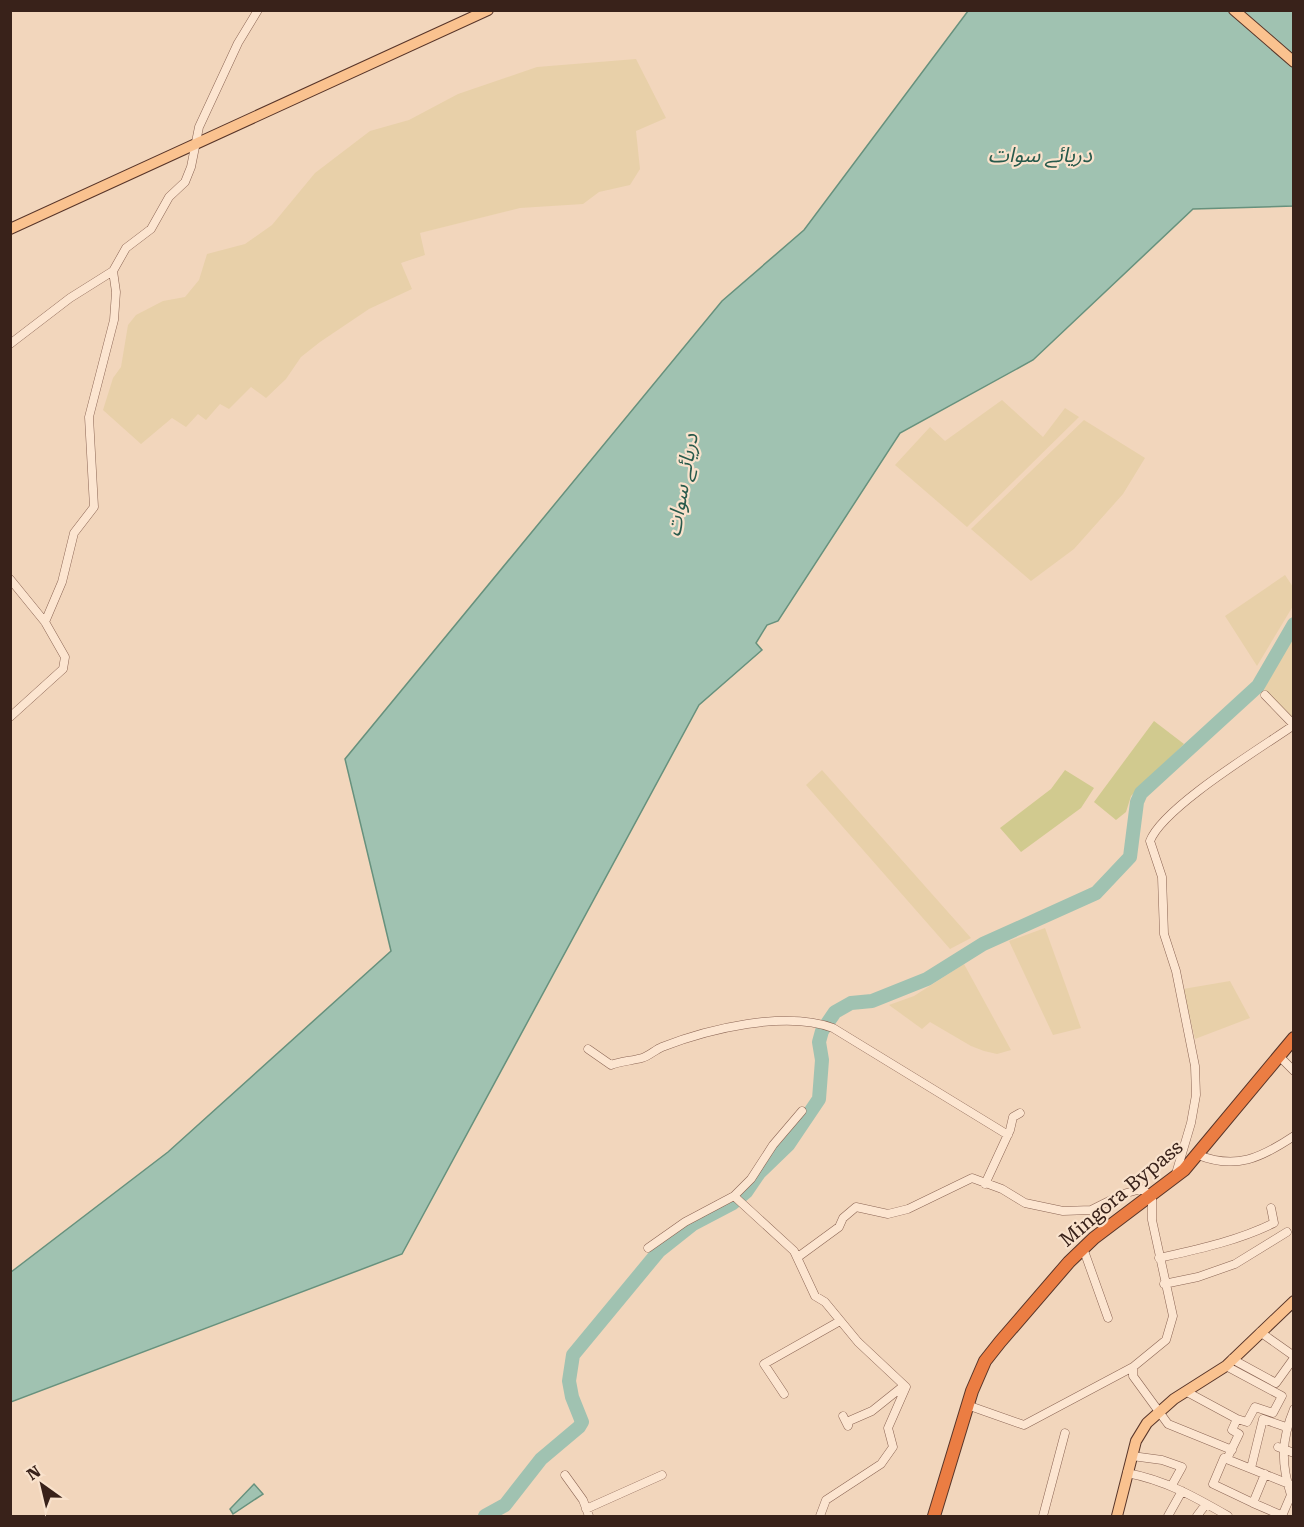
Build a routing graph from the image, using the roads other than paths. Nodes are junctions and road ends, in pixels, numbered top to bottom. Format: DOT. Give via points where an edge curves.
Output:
graph roads {
  1 [pos="258,10"];
  2 [pos="488,10"];
  3 [pos="1234,10"];
  4 [pos="1293,62"];
  5 [pos="195,145"];
  6 [pos="10,229"];
  7 [pos="113,271"];
  8 [pos="10,344"];
  9 [pos="10,579"];
  10 [pos="45,622"];
  11 [pos="1265,695"];
  12 [pos="10,717"];
  13 [pos="1293,725"];
  14 [pos="1293,1038"];
  15 [pos="588,1049"];
  16 [pos="1279,1056"];
  17 [pos="1293,1071"];
  18 [pos="802,1111"];
  19 [pos="1020,1113"];
  20 [pos="1008,1135"];
  21 [pos="1293,1136"];
  22 [pos="1198,1155"];
  23 [pos="1175,1178"];
  24 [pos="985,1184"];
  25 [pos="734,1196"];
  26 [pos="1152,1196"];
  27 [pos="1271,1208"];
  28 [pos="1287,1232"];
  29 [pos="648,1248"];
  30 [pos="1083,1248"];
  31 [pos="798,1257"];
  32 [pos="1159,1258"];
  33 [pos="1164,1284"];
  34 [pos="1293,1301"];
  35 [pos="1108,1318"];
  36 [pos="840,1320"];
  37 [pos="1260,1332"];
  38 [pos="1293,1357"];
  39 [pos="1229,1363"];
  40 [pos="1133,1368"];
  41 [pos="902,1387"];
  42 [pos="1186,1392"];
  43 [pos="784,1394"];
  44 [pos="967,1405"];
  45 [pos="1293,1409"];
  46 [pos="1161,1411"];
  47 [pos="843,1416"];
  48 [pos="1237,1419"];
  49 [pos="1286,1427"];
  50 [pos="1065,1433"];
  51 [pos="1281,1448"];
  52 [pos="1232,1450"];
  53 [pos="1293,1453"];
  54 [pos="1132,1456"];
  55 [pos="1227,1459"];
  56 [pos="1251,1468"];
  57 [pos="1127,1473"];
  58 [pos="1265,1474"];
  59 [pos="565,1475"];
  60 [pos="663,1475"];
  61 [pos="1172,1485"];
  62 [pos="1290,1485"];
  63 [pos="1182,1491"];
  64 [pos="1253,1503"];
  65 [pos="1206,1504"];
  66 [pos="1290,1507"];
  67 [pos="588,1513"];
  68 [pos="820,1516"];
  69 [pos="934,1516"];
  70 [pos="1043,1516"];
  71 [pos="1117,1516"];
  72 [pos="1168,1516"];
  73 [pos="1197,1516"];
  74 [pos="1226,1516"];
  75 [pos="1282,1516"];
  1 -- 5 [label="street" via="199,127"];
  2 -- 5 [label="main road"];
  3 -- 4 [label="main road"];
  5 -- 6 [label="main road"];
  5 -- 7 [label="street" via="185,182 169,197 151,229 126,248"];
  7 -- 8 [label="street"];
  7 -- 10 [label="street" via="114,320 89,417 94,507 75,533 62,582"];
  9 -- 10 [label="street"];
  10 -- 12 [label="street" via="65,657 63,669"];
  11 -- 13 [label="street"];
  13 -- 23 [label="street" via="1194,796 1166,819 1150,841 1162,877 1164,934 1176,971 1195,1066 1193,1113"];
  14 -- 16 [label="highway, Mingora Bypass"];
  15 -- 20 [label="street" via="611,1065 643,1058 699,1035 767,1022 818,1022"];
  16 -- 17 [label="street"];
  16 -- 22 [label="highway, Mingora Bypass"];
  18 -- 25 [label="street"];
  19 -- 20 [label="street" via="1013,1116"];
  20 -- 24 [label="street"];
  21 -- 22 [label="street" via="1276,1148 1236,1163 1217,1163"];
  22 -- 23 [label="highway, Mingora Bypass"];
  23 -- 26 [label="highway, Mingora Bypass"];
  24 -- 26 [label="street" via="1025,1203 1063,1211 1091,1209 1141,1189"];
  24 -- 31 [label="street" via="972,1178 908,1209 888,1214 856,1207 839,1227"];
  25 -- 29 [label="street" via="685,1222"];
  25 -- 31 [label="street"];
  26 -- 30 [label="highway, Mingora Bypass"];
  26 -- 32 [label="street"];
  27 -- 32 [label="street" via="1274,1223 1253,1233 1213,1247"];
  28 -- 33 [label="street" via="1234,1264"];
  30 -- 35 [label="street"];
  30 -- 44 [label="highway, Mingora Bypass" via="985,1361"];
  31 -- 36 [label="street" via="815,1296"];
  32 -- 33 [label="street"];
  33 -- 40 [label="street" via="1173,1316 1166,1340"];
  34 -- 37 [label="main road"];
  36 -- 43 [label="street" via="764,1364"];
  36 -- 68 [label="street" via="906,1388 888,1428 893,1447 881,1464 826,1500"];
  37 -- 38 [label="street"];
  37 -- 39 [label="main road"];
  38 -- 39 [label="street" via="1276,1383"];
  39 -- 42 [label="main road"];
  39 -- 48 [label="street" via="1282,1396 1273,1413 1255,1407 1247,1422"];
  40 -- 44 [label="street" via="1024,1425"];
  40 -- 46 [label="street" via="1133,1376"];
  41 -- 47 [label="street" via="872,1411 849,1421 848,1426"];
  42 -- 46 [label="main road"];
  42 -- 48 [label="street"];
  44 -- 69 [label="highway, Mingora Bypass"];
  45 -- 49 [label="street"];
  46 -- 52 [label="street" via="1168,1424"];
  46 -- 54 [label="main road" via="1147,1423"];
  48 -- 52 [label="street" via="1232,1430 1239,1434"];
  49 -- 51 [label="street"];
  49 -- 56 [label="street" via="1263,1419"];
  50 -- 70 [label="street"];
  51 -- 53 [label="street"];
  51 -- 62 [label="street" via="1283,1472"];
  52 -- 55 [label="street"];
  54 -- 57 [label="main road"];
  54 -- 61 [label="street" via="1182,1467"];
  55 -- 56 [label="street"];
  55 -- 64 [label="street" via="1224,1458 1213,1484"];
  56 -- 58 [label="street"];
  57 -- 61 [label="street"];
  57 -- 71 [label="main road"];
  58 -- 62 [label="street"];
  58 -- 64 [label="street"];
  59 -- 67 [label="street"];
  60 -- 67 [label="street"];
  61 -- 63 [label="street"];
  62 -- 66 [label="street"];
  63 -- 65 [label="street"];
  63 -- 72 [label="street"];
  64 -- 75 [label="street"];
  65 -- 73 [label="street"];
  65 -- 74 [label="street"];
  66 -- 75 [label="street"];
}
